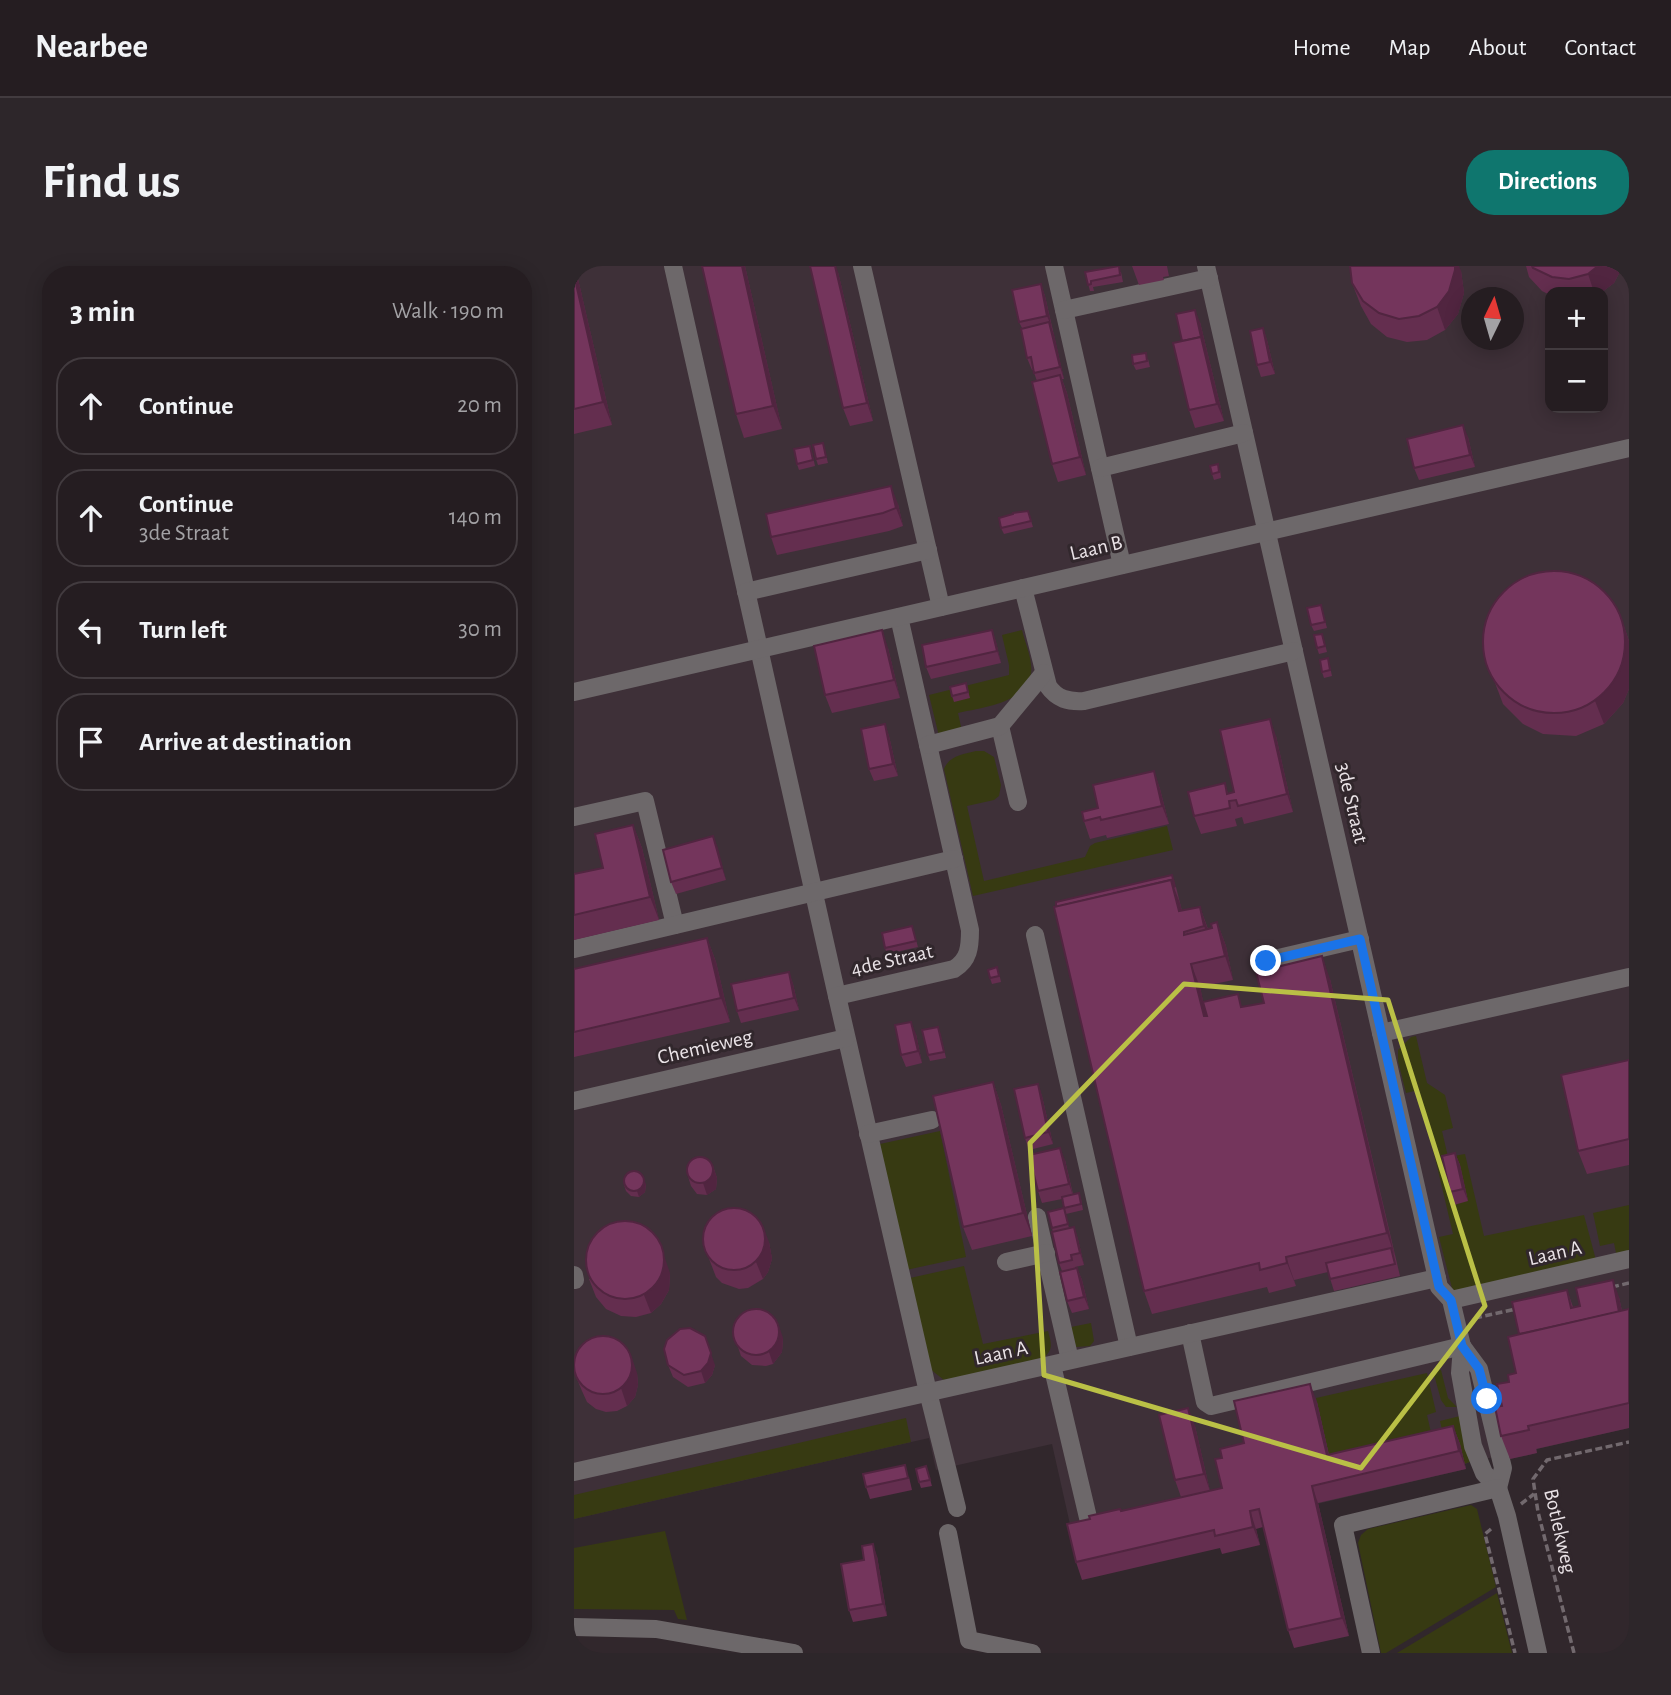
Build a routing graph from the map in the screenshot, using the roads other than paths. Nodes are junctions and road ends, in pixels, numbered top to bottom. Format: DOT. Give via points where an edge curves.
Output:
graph roads {
  1 [pos="673,266"];
  2 [pos="862,266"];
  3 [pos="1054,266"];
  4 [pos="1207,272"];
  5 [pos="1064,310"];
  6 [pos="1244,433"];
  7 [pos="1629,448"];
  8 [pos="1100,468"];
  9 [pos="1267,531"];
  10 [pos="928,550"];
  11 [pos="1122,565"];
  12 [pos="1023,588"];
  13 [pos="746,592"];
  14 [pos="941,607"];
  15 [pos="899,617"];
  16 [pos="759,649"];
  17 [pos="1294,651"];
  18 [pos="1044,673"];
  19 [pos="574,692"];
  20 [pos="1000,726"];
  21 [pos="928,745"];
  22 [pos="1018,802"];
  23 [pos="574,817"];
  24 [pos="954,859"];
  25 [pos="814,892"];
  26 [pos="675,925"];
  27 [pos="1035,935"];
  28 [pos="1360,939"];
  29 [pos="574,949"];
  30 [pos="1266,961"];
  31 [pos="1629,976"];
  32 [pos="837,996"];
  33 [pos="1381,1033"];
  34 [pos="846,1038"];
  35 [pos="574,1101"];
  36 [pos="932,1120"];
  37 [pos="868,1135"];
  38 [pos="1037,1217"];
  39 [pos="1046,1253"];
  40 [pos="1629,1259"];
  41 [pos="1006,1262"];
  42 [pos="1437,1278"];
  43 [pos="1451,1300"];
  44 [pos="1190,1334"];
  45 [pos="1462,1346"];
  46 [pos="1129,1347"];
  47 [pos="1061,1363"];
  48 [pos="928,1392"];
  49 [pos="574,1472"];
  50 [pos="1498,1488"];
  51 [pos="957,1508"];
  52 [pos="1090,1526"];
  53 [pos="948,1533"];
  54 [pos="574,1628"];
  55 [pos="794,1653"];
  56 [pos="1032,1653"];
  57 [pos="1371,1653"];
  58 [pos="1538,1653"];
  1 -- 13 [label="lane"];
  2 -- 10 [label="lane"];
  3 -- 5 [label="lane"];
  4 -- 5 [label="lane"];
  4 -- 6 [label="lane, 3de Straat"];
  5 -- 8 [label="lane"];
  6 -- 8 [label="lane"];
  6 -- 9 [label="lane, 3de Straat"];
  7 -- 9 [label="lane, Laan B"];
  8 -- 11 [label="lane"];
  9 -- 11 [label="lane, Laan B"];
  9 -- 17 [label="lane, 3de Straat"];
  10 -- 13 [label="lane"];
  10 -- 14 [label="lane"];
  11 -- 12 [label="lane, Laan B"];
  12 -- 14 [label="lane, Laan B"];
  12 -- 18 [label="lane"];
  13 -- 16 [label="lane"];
  14 -- 15 [label="lane, Laan B"];
  15 -- 16 [label="lane, Laan B"];
  15 -- 21 [label="lane, 4de Straat"];
  16 -- 19 [label="lane, Laan B"];
  16 -- 25 [label="lane"];
  17 -- 18 [label="lane" via="1073,702 1054,694"];
  17 -- 28 [label="lane, 3de Straat"];
  18 -- 20 [label="lane"];
  20 -- 21 [label="lane"];
  20 -- 22 [label="lane"];
  21 -- 24 [label="lane, 4de Straat"];
  23 -- 26 [label="lane" via="645,801"];
  24 -- 25 [label="lane"];
  24 -- 32 [label="lane, 4de Straat" via="970,930 964,964"];
  25 -- 26 [label="lane"];
  25 -- 32 [label="lane"];
  26 -- 29 [label="lane"];
  27 -- 46 [label="lane"];
  28 -- 30 [label="lane"];
  28 -- 33 [label="lane, 3de Straat"];
  31 -- 33 [label="lane"];
  32 -- 34 [label="lane, 4de Straat"];
  33 -- 42 [label="lane, 3de Straat"];
  34 -- 35 [label="lane, Chemieweg"];
  34 -- 37 [label="lane, 4de Straat"];
  36 -- 37 [label="lane"];
  37 -- 48 [label="lane, 4de Straat"];
  38 -- 39 [label="lane"];
  39 -- 41 [label="lane"];
  39 -- 47 [label="lane"];
  40 -- 43 [label="lane, Laan A"];
  42 -- 43 [label="lane, 3de Straat"];
  42 -- 44 [label="lane, Laan A"];
  43 -- 45 [label="lane, 3de Straat"];
  44 -- 45 [label="lane" via="1205,1402 1211,1406"];
  44 -- 46 [label="lane, Laan A"];
  45 -- 50 [label="lane, 3de Straat" via="1460,1373 1474,1446 1484,1474"];
  46 -- 47 [label="lane, Laan A"];
  47 -- 48 [label="lane, Laan A"];
  47 -- 52 [label="lane"];
  48 -- 49 [label="lane, Laan A"];
  48 -- 51 [label="lane, 4de Straat"];
  50 -- 57 [label="lane" via="1343,1525"];
  50 -- 58 [label="lane, 3de Straat"];
  53 -- 56 [label="lane" via="969,1640"];
  54 -- 55 [label="lane" via="656,1629"];
}
